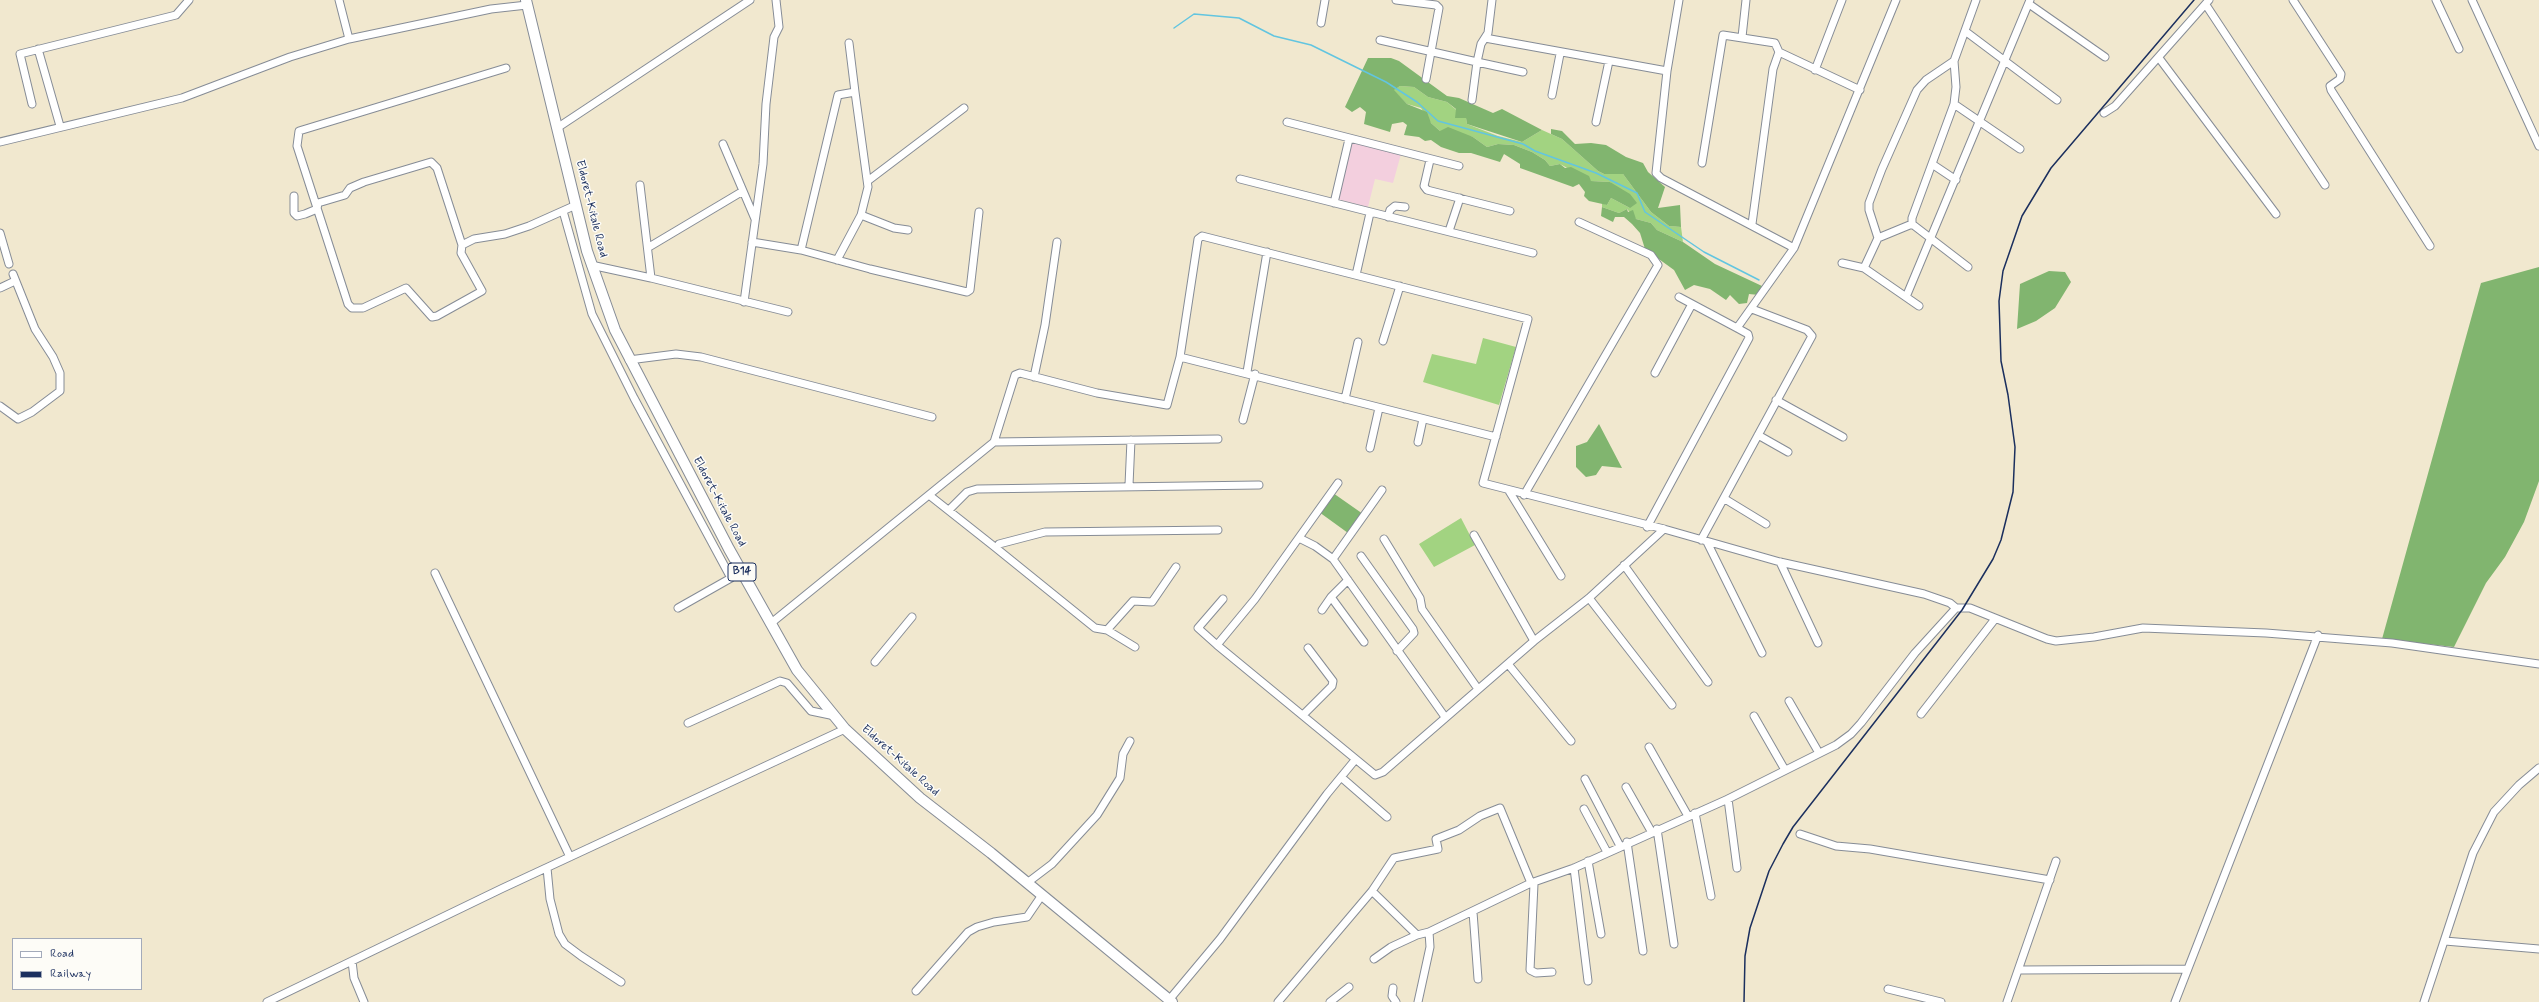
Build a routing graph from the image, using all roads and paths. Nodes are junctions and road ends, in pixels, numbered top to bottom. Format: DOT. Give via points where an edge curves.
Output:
graph roads {
  1 [pos="189,0"];
  2 [pos="339,0"];
  3 [pos="750,0"];
  4 [pos="776,0"];
  5 [pos="1325,0"];
  6 [pos="1396,0"];
  7 [pos="1492,0"];
  8 [pos="1679,0"];
  9 [pos="1746,0"];
  10 [pos="1842,0"];
  11 [pos="1896,0"];
  12 [pos="1976,0"];
  13 [pos="2293,0"];
  14 [pos="2436,0"];
  15 [pos="2472,0"];
  16 [pos="527,2"];
  17 [pos="2029,2"];
  18 [pos="2208,2"];
  19 [pos="1320,23"];
  20 [pos="1965,31"];
  21 [pos="1742,37"];
  22 [pos="1485,38"];
  23 [pos="349,39"];
  24 [pos="1380,40"];
  25 [pos="850,43"];
  26 [pos="38,49"];
  27 [pos="2459,49"];
  28 [pos="1430,51"];
  29 [pos="1779,52"];
  30 [pos="1560,54"];
  31 [pos="2105,57"];
  32 [pos="2159,58"];
  33 [pos="2006,60"];
  34 [pos="1609,61"];
  35 [pos="1954,61"];
  36 [pos="1477,62"];
  37 [pos="506,68"];
  38 [pos="1816,70"];
  39 [pos="1667,71"];
  40 [pos="1523,72"];
  41 [pos="1426,79"];
  42 [pos="1860,90"];
  43 [pos="855,92"];
  44 [pos="1552,95"];
  45 [pos="1472,100"];
  46 [pos="2057,100"];
  47 [pos="32,104"];
  48 [pos="1954,104"];
  49 [pos="964,108"];
  50 [pos="2104,113"];
  51 [pos="1287,122"];
  52 [pos="1596,122"];
  53 [pos="1980,122"];
  54 [pos="60,126"];
  55 [pos="557,128"];
  56 [pos="1349,139"];
  57 [pos="0,142"];
  58 [pos="723,144"];
  59 [pos="2539,146"];
  60 [pos="2020,149"];
  61 [pos="1430,160"];
  62 [pos="1702,163"];
  63 [pos="1932,164"];
  64 [pos="1459,166"];
  65 [pos="1240,179"];
  66 [pos="869,180"];
  67 [pos="1956,180"];
  68 [pos="640,185"];
  69 [pos="2325,185"];
  70 [pos="743,191"];
  71 [pos="294,196"];
  72 [pos="1460,198"];
  73 [pos="1334,203"];
  74 [pos="576,205"];
  75 [pos="1405,207"];
  76 [pos="317,209"];
  77 [pos="563,211"];
  78 [pos="1510,211"];
  79 [pos="979,212"];
  80 [pos="1370,212"];
  81 [pos="2276,214"];
  82 [pos="862,215"];
  83 [pos="1388,217"];
  84 [pos="755,219"];
  85 [pos="1579,222"];
  86 [pos="1752,224"];
  87 [pos="1912,224"];
  88 [pos="908,230"];
  89 [pos="1449,231"];
  90 [pos="0,233"];
  91 [pos="1878,238"];
  92 [pos="1931,240"];
  93 [pos="752,242"];
  94 [pos="1057,242"];
  95 [pos="462,245"];
  96 [pos="2430,246"];
  97 [pos="649,247"];
  98 [pos="1794,248"];
  99 [pos="801,250"];
  100 [pos="1266,252"];
  101 [pos="1533,253"];
  102 [pos="837,260"];
  103 [pos="1842,263"];
  104 [pos="10,264"];
  105 [pos="591,265"];
  106 [pos="1968,267"];
  107 [pos="1864,268"];
  108 [pos="1356,275"];
  109 [pos="651,278"];
  110 [pos="1400,286"];
  111 [pos="0,288"];
  112 [pos="1679,297"];
  113 [pos="1906,297"];
  114 [pos="744,302"];
  115 [pos="1692,304"];
  116 [pos="1920,306"];
  117 [pos="1752,309"];
  118 [pos="788,312"];
  119 [pos="1737,328"];
  120 [pos="1384,341"];
  121 [pos="1358,342"];
  122 [pos="1180,357"];
  123 [pos="629,360"];
  124 [pos="1247,372"];
  125 [pos="1656,373"];
  126 [pos="1255,374"];
  127 [pos="1034,377"];
  128 [pos="1345,399"];
  129 [pos="1776,400"];
  130 [pos="0,406"];
  131 [pos="1379,408"];
  132 [pos="932,417"];
  133 [pos="1423,419"];
  134 [pos="1244,420"];
  135 [pos="1758,435"];
  136 [pos="1496,437"];
  137 [pos="1843,437"];
  138 [pos="1218,439"];
  139 [pos="1131,440"];
  140 [pos="994,442"];
  141 [pos="1418,442"];
  142 [pos="1370,448"];
  143 [pos="1788,452"];
  144 [pos="1338,483"];
  145 [pos="1129,485"];
  146 [pos="1259,485"];
  147 [pos="1382,490"];
  148 [pos="1509,491"];
  149 [pos="930,495"];
  150 [pos="1524,495"];
  151 [pos="1725,499"];
  152 [pos="949,510"];
  153 [pos="1766,524"];
  154 [pos="1647,527"];
  155 [pos="1664,529"];
  156 [pos="1218,530"];
  157 [pos="1474,535"];
  158 [pos="1299,538"];
  159 [pos="1384,539"];
  160 [pos="1704,541"];
  161 [pos="996,548"];
  162 [pos="1361,556"];
  163 [pos="1333,559"];
  164 [pos="1780,562"];
  165 [pos="1624,565"];
  166 [pos="1176,567"];
  167 [pos="435,573"];
  168 [pos="1561,576"];
  169 [pos="1348,580"];
  170 [pos="1331,597"];
  171 [pos="1589,598"];
  172 [pos="1223,599"];
  173 [pos="678,608"];
  174 [pos="1956,608"];
  175 [pos="1322,610"];
  176 [pos="912,617"];
  177 [pos="1995,619"];
  178 [pos="770,624"];
  179 [pos="1107,630"];
  180 [pos="2318,636"];
  181 [pos="1534,641"];
  182 [pos="1364,642"];
  183 [pos="1818,643"];
  184 [pos="1216,645"];
  185 [pos="1135,646"];
  186 [pos="1308,648"];
  187 [pos="1398,651"];
  188 [pos="1762,653"];
  189 [pos="875,662"];
  190 [pos="1508,664"];
  191 [pos="2539,664"];
  192 [pos="1708,682"];
  193 [pos="1478,689"];
  194 [pos="1789,702"];
  195 [pos="1672,705"];
  196 [pos="1921,714"];
  197 [pos="1303,715"];
  198 [pos="835,716"];
  199 [pos="1754,716"];
  200 [pos="1445,717"];
  201 [pos="688,723"];
  202 [pos="845,729"];
  203 [pos="1130,741"];
  204 [pos="1571,741"];
  205 [pos="1649,747"];
  206 [pos="1819,753"];
  207 [pos="1356,760"];
  208 [pos="2539,768"];
  209 [pos="1785,770"];
  210 [pos="1341,777"];
  211 [pos="1585,779"];
  212 [pos="1626,787"];
  213 [pos="1728,799"];
  214 [pos="1584,808"];
  215 [pos="1692,814"];
  216 [pos="1387,817"];
  217 [pos="1654,830"];
  218 [pos="1800,834"];
  219 [pos="1627,842"];
  220 [pos="1620,846"];
  221 [pos="1607,852"];
  222 [pos="570,857"];
  223 [pos="1588,861"];
  224 [pos="2056,861"];
  225 [pos="547,868"];
  226 [pos="1574,868"];
  227 [pos="1737,868"];
  228 [pos="2050,880"];
  229 [pos="1027,883"];
  230 [pos="1533,883"];
  231 [pos="1372,890"];
  232 [pos="1042,895"];
  233 [pos="1711,896"];
  234 [pos="1473,912"];
  235 [pos="1429,932"];
  236 [pos="1601,934"];
  237 [pos="1417,935"];
  238 [pos="2445,941"];
  239 [pos="1674,944"];
  240 [pos="2539,949"];
  241 [pos="1643,951"];
  242 [pos="1374,959"];
  243 [pos="352,961"];
  244 [pos="2187,969"];
  245 [pos="2020,970"];
  246 [pos="1552,972"];
  247 [pos="1478,979"];
  248 [pos="1588,981"];
  249 [pos="621,982"];
  250 [pos="1349,987"];
  251 [pos="1394,988"];
  252 [pos="1888,989"];
  253 [pos="916,991"];
  254 [pos="1170,1001"];
  255 [pos="267,1002"];
  256 [pos="364,1002"];
  257 [pos="1278,1002"];
  258 [pos="1330,1002"];
  259 [pos="1396,1002"];
  260 [pos="1418,1002"];
  261 [pos="1940,1002"];
  262 [pos="2007,1002"];
  263 [pos="2175,1002"];
  264 [pos="2424,1002"];
  1 -- 26 [label="street" via="176,15"];
  2 -- 23 [label="street"];
  3 -- 55 [label="street"];
  4 -- 84 [label="street" via="779,27 774,37 766,104 763,164"];
  5 -- 19 [label="street"];
  6 -- 28 [label="street" via="1438,6"];
  7 -- 22 [label="street" via="1488,33"];
  8 -- 39 [label="street"];
  9 -- 21 [label="street"];
  10 -- 38 [label="street"];
  11 -- 42 [label="street"];
  12 -- 20 [label="street"];
  13 -- 96 [label="street" via="2341,74 2340,79 2330,86 2331,90"];
  14 -- 27 [label="street"];
  15 -- 59 [label="street"];
  16 -- 23 [label="street"];
  16 -- 55 [label="highway, Eldoret-Kitale Road / B14"];
  17 -- 31 [label="street"];
  17 -- 33 [label="street"];
  18 -- 32 [label="street"];
  18 -- 69 [label="street"];
  20 -- 33 [label="street"];
  20 -- 35 [label="street"];
  21 -- 29 [label="street" via="1775,43"];
  21 -- 62 [label="street" via="1725,34 1721,38"];
  22 -- 30 [label="street"];
  22 -- 36 [label="street"];
  23 -- 54 [label="street" via="290,57 182,98"];
  24 -- 28 [label="street"];
  25 -- 43 [label="street"];
  26 -- 47 [label="street" via="20,54"];
  26 -- 54 [label="street"];
  28 -- 36 [label="street"];
  28 -- 41 [label="street"];
  29 -- 38 [label="street"];
  29 -- 86 [label="street" via="1773,69"];
  30 -- 34 [label="street"];
  30 -- 44 [label="street"];
  32 -- 50 [label="street" via="2114,106"];
  32 -- 81 [label="street"];
  33 -- 46 [label="street"];
  33 -- 53 [label="street"];
  34 -- 39 [label="street"];
  34 -- 52 [label="street"];
  35 -- 48 [label="street"];
  35 -- 91 [label="street" via="1926,80 1917,90 1882,170 1869,203"];
  36 -- 40 [label="street"];
  36 -- 45 [label="street"];
  37 -- 76 [label="street" via="299,131 297,146"];
  38 -- 42 [label="street"];
  39 -- 86 [label="street" via="1656,173 1661,178"];
  42 -- 98 [label="street"];
  43 -- 66 [label="street"];
  43 -- 99 [label="street" via="838,95"];
  48 -- 53 [label="street"];
  48 -- 63 [label="street"];
  49 -- 66 [label="street"];
  51 -- 56 [label="street"];
  53 -- 60 [label="street"];
  53 -- 67 [label="street"];
  54 -- 57 [label="street"];
  55 -- 74 [label="highway, Eldoret-Kitale Road / B14"];
  56 -- 61 [label="street"];
  56 -- 73 [label="street"];
  58 -- 70 [label="street"];
  61 -- 64 [label="street"];
  61 -- 72 [label="street" via="1425,189"];
  63 -- 67 [label="street"];
  63 -- 87 [label="street" via="1912,215"];
  65 -- 73 [label="street"];
  66 -- 82 [label="street"];
  67 -- 92 [label="street"];
  68 -- 97 [label="street"];
  70 -- 84 [label="street"];
  70 -- 97 [label="street"];
  71 -- 76 [label="street" via="294,214 297,216"];
  72 -- 78 [label="street"];
  72 -- 89 [label="street"];
  73 -- 80 [label="street"];
  74 -- 77 [label="street"];
  74 -- 105 [label="highway, Eldoret-Kitale Road / B14"];
  75 -- 83 [label="street" via="1395,206 1390,210"];
  76 -- 95 [label="street" via="318,203 345,195 350,188 364,182 431,162 437,168"];
  76 -- 95 [label="street" via="346,300 349,306 355,309 363,308 406,288 434,317 482,291 461,253"];
  77 -- 95 [label="street" via="517,230 474,239"];
  77 -- 173 [label="street" via="598,328 731,578"];
  79 -- 102 [label="street" via="970,290 967,292"];
  80 -- 83 [label="street"];
  80 -- 108 [label="street"];
  82 -- 88 [label="street" via="894,228"];
  82 -- 102 [label="street"];
  83 -- 89 [label="street"];
  84 -- 93 [label="street"];
  85 -- 150 [label="street" via="1651,255 1658,265"];
  86 -- 98 [label="street"];
  87 -- 91 [label="street"];
  87 -- 92 [label="street"];
  89 -- 101 [label="street"];
  90 -- 104 [label="street"];
  91 -- 107 [label="street"];
  92 -- 106 [label="street"];
  92 -- 113 [label="street"];
  93 -- 99 [label="street"];
  93 -- 114 [label="street"];
  94 -- 127 [label="street"];
  97 -- 109 [label="street"];
  98 -- 117 [label="street"];
  99 -- 102 [label="street"];
  100 -- 108 [label="street"];
  100 -- 122 [label="street" via="1202,236 1198,239"];
  100 -- 124 [label="street"];
  103 -- 107 [label="street"];
  105 -- 109 [label="street"];
  105 -- 123 [label="highway, Eldoret-Kitale Road / B14"];
  107 -- 113 [label="street"];
  108 -- 110 [label="street"];
  109 -- 114 [label="street"];
  110 -- 120 [label="street"];
  110 -- 136 [label="street" via="1528,319"];
  111 -- 130 [label="street" via="14,277 35,329 60,373 60,390 32,412 18,419"];
  112 -- 115 [label="street"];
  113 -- 116 [label="street"];
  114 -- 118 [label="street"];
  115 -- 119 [label="street"];
  115 -- 125 [label="street"];
  117 -- 119 [label="street"];
  117 -- 129 [label="street" via="1812,333"];
  119 -- 154 [label="street" via="1748,334 1749,338"];
  121 -- 128 [label="street"];
  122 -- 124 [label="street"];
  122 -- 127 [label="street" via="1167,405 1097,393"];
  123 -- 132 [label="street" via="676,354 701,357"];
  123 -- 178 [label="highway, Eldoret-Kitale Road / B14"];
  124 -- 126 [label="street"];
  126 -- 128 [label="street"];
  126 -- 134 [label="street"];
  127 -- 140 [label="street" via="1020,373 1015,375"];
  128 -- 131 [label="street"];
  129 -- 135 [label="street"];
  129 -- 137 [label="street"];
  131 -- 133 [label="street"];
  131 -- 142 [label="street"];
  133 -- 136 [label="street"];
  133 -- 141 [label="street"];
  135 -- 143 [label="street"];
  135 -- 151 [label="street"];
  136 -- 148 [label="street" via="1484,483"];
  138 -- 139 [label="street"];
  139 -- 140 [label="street"];
  139 -- 145 [label="street"];
  140 -- 149 [label="street"];
  144 -- 158 [label="street"];
  145 -- 146 [label="street"];
  145 -- 152 [label="street" via="977,489 967,492"];
  147 -- 163 [label="street"];
  148 -- 150 [label="street"];
  148 -- 168 [label="street"];
  149 -- 152 [label="street"];
  149 -- 178 [label="street"];
  150 -- 154 [label="street"];
  151 -- 153 [label="street"];
  151 -- 160 [label="street"];
  152 -- 161 [label="street"];
  154 -- 155 [label="street"];
  155 -- 160 [label="street"];
  155 -- 165 [label="street"];
  156 -- 161 [label="street" via="1045,532 1000,544"];
  157 -- 181 [label="street"];
  158 -- 163 [label="street"];
  158 -- 184 [label="street" via="1255,599"];
  159 -- 193 [label="street" via="1420,598 1422,609"];
  160 -- 164 [label="street"];
  160 -- 188 [label="street"];
  161 -- 179 [label="street" via="1094,628"];
  162 -- 187 [label="street" via="1413,629 1414,633"];
  163 -- 169 [label="street"];
  164 -- 174 [label="street" via="1924,594 1950,603"];
  164 -- 183 [label="street"];
  165 -- 171 [label="street"];
  165 -- 192 [label="street"];
  166 -- 179 [label="street" via="1152,602 1133,601"];
  167 -- 222 [label="street"];
  169 -- 170 [label="street"];
  169 -- 187 [label="street"];
  170 -- 175 [label="street"];
  170 -- 182 [label="street"];
  171 -- 181 [label="street"];
  171 -- 195 [label="street"];
  172 -- 184 [label="street" via="1198,628"];
  174 -- 177 [label="street" via="1970,608"];
  174 -- 206 [label="street" via="1915,653 1852,734"];
  176 -- 189 [label="street"];
  177 -- 180 [label="street" via="2046,640 2056,641 2106,636 2144,628"];
  177 -- 196 [label="street"];
  178 -- 198 [label="highway, Eldoret-Kitale Road / B14" via="802,677"];
  179 -- 185 [label="street"];
  180 -- 191 [label="street" via="2392,643"];
  180 -- 244 [label="street"];
  181 -- 190 [label="street"];
  184 -- 197 [label="street"];
  186 -- 197 [label="street" via="1333,681 1332,686"];
  187 -- 200 [label="street"];
  190 -- 193 [label="street"];
  190 -- 204 [label="street"];
  193 -- 200 [label="street"];
  194 -- 206 [label="street"];
  197 -- 207 [label="street"];
  198 -- 201 [label="street" via="811,711 787,683 780,681"];
  198 -- 202 [label="highway, Eldoret-Kitale Road / B14"];
  199 -- 209 [label="street"];
  200 -- 207 [label="street" via="1383,772 1373,774"];
  202 -- 222 [label="street"];
  202 -- 229 [label="highway, Eldoret-Kitale Road / B14" via="920,798"];
  203 -- 229 [label="street" via="1123,754 1120,778 1097,815 1052,864"];
  205 -- 215 [label="street"];
  206 -- 209 [label="street"];
  207 -- 210 [label="street"];
  208 -- 238 [label="street" via="2502,803 2483,830 2472,852"];
  209 -- 213 [label="street"];
  210 -- 216 [label="street"];
  210 -- 254 [label="street" via="1220,939"];
  211 -- 220 [label="street"];
  212 -- 217 [label="street"];
  213 -- 215 [label="street"];
  213 -- 227 [label="street"];
  214 -- 221 [label="street"];
  215 -- 217 [label="street"];
  215 -- 233 [label="street"];
  217 -- 219 [label="street"];
  217 -- 239 [label="street"];
  218 -- 228 [label="street" via="1836,846 1870,849"];
  219 -- 220 [label="street"];
  219 -- 241 [label="street"];
  220 -- 221 [label="street"];
  221 -- 223 [label="street"];
  222 -- 225 [label="street"];
  223 -- 226 [label="street"];
  223 -- 236 [label="street"];
  224 -- 228 [label="street"];
  225 -- 243 [label="street"];
  225 -- 249 [label="street" via="550,899 559,934 570,948"];
  226 -- 230 [label="street"];
  226 -- 248 [label="street"];
  228 -- 245 [label="street"];
  229 -- 232 [label="highway, Eldoret-Kitale Road / B14"];
  230 -- 231 [label="street" via="1500,808 1436,839 1438,849 1394,858"];
  230 -- 234 [label="street"];
  230 -- 246 [label="street" via="1530,970 1536,973"];
  231 -- 237 [label="street"];
  231 -- 257 [label="street"];
  232 -- 253 [label="street" via="1027,917 989,924 968,932"];
  232 -- 254 [label="highway, Eldoret-Kitale Road / B14"];
  234 -- 235 [label="street"];
  234 -- 247 [label="street"];
  235 -- 237 [label="street"];
  235 -- 260 [label="street" via="1430,947"];
  237 -- 242 [label="street" via="1391,947"];
  238 -- 240 [label="street"];
  238 -- 264 [label="street"];
  243 -- 255 [label="street"];
  243 -- 256 [label="street" via="354,978"];
  244 -- 245 [label="street"];
  244 -- 263 [label="street"];
  245 -- 262 [label="street"];
  250 -- 258 [label="street"];
  251 -- 259 [label="street" via="1392,996"];
  252 -- 261 [label="street"];
}
